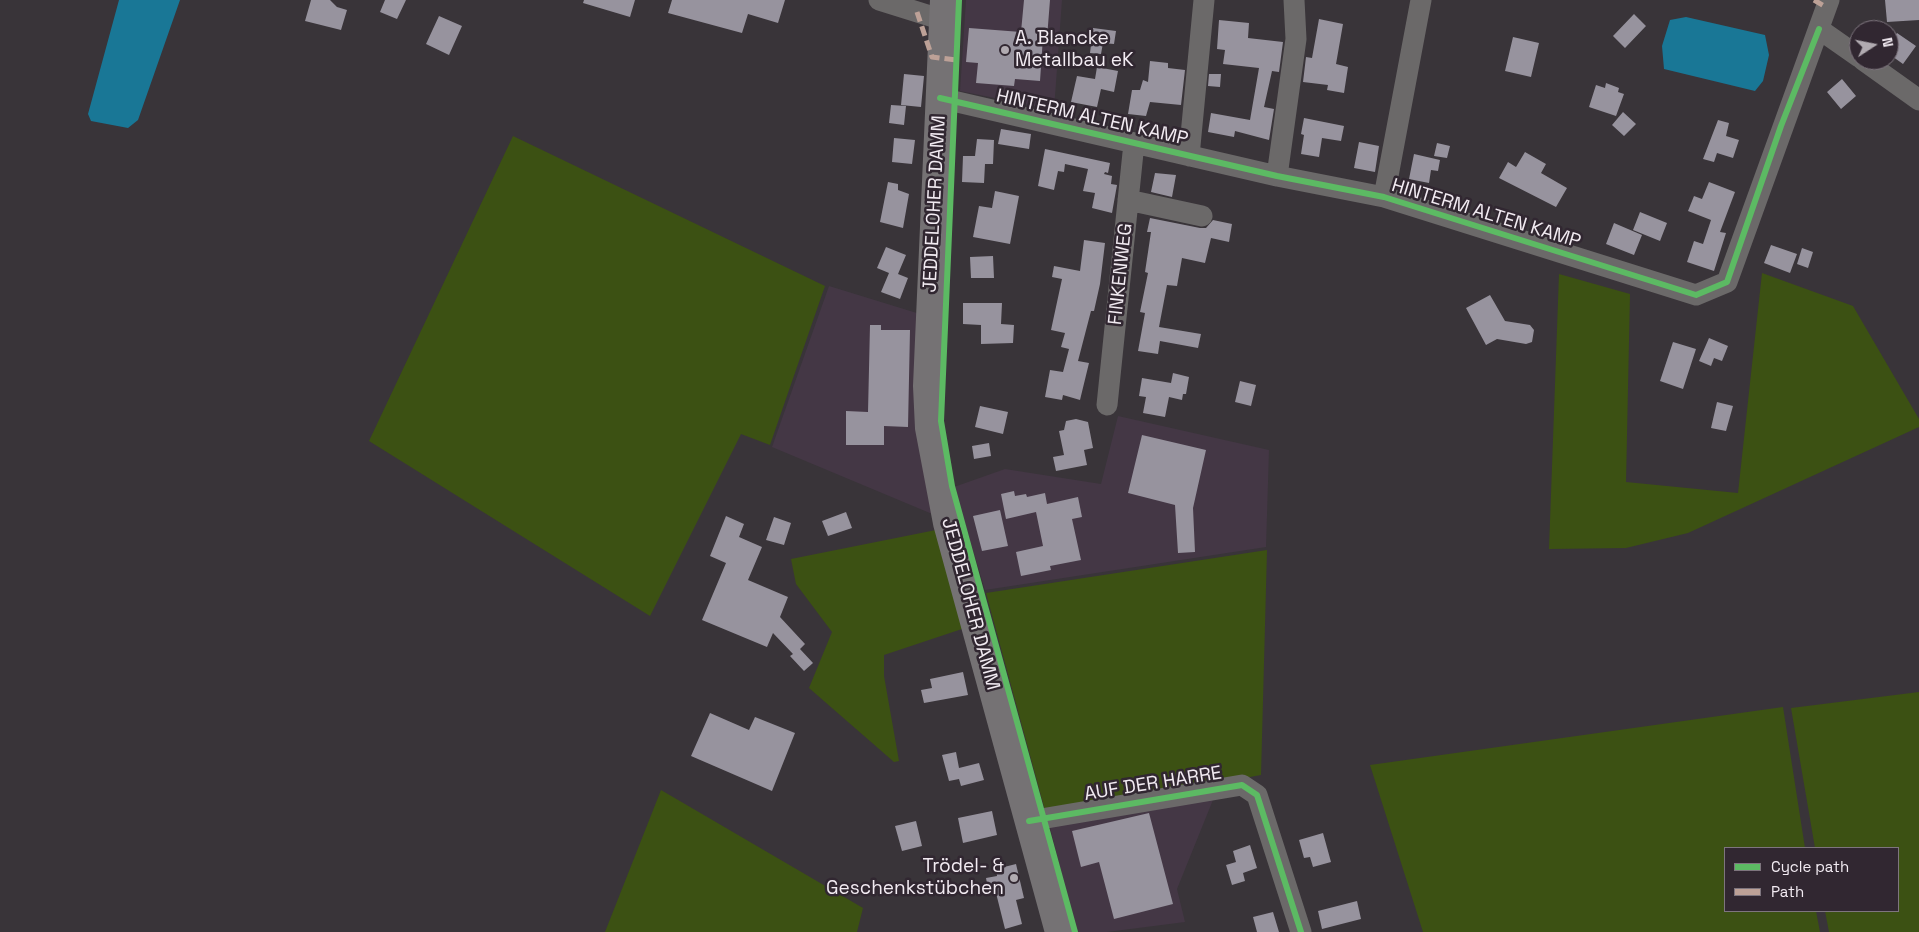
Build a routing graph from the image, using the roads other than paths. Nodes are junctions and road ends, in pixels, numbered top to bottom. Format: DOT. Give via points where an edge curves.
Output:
graph roads {
  1 [pos="879,0"];
  2 [pos="1204,0"];
  3 [pos="1294,0"];
  4 [pos="1421,0"];
  5 [pos="1829,0"];
  6 [pos="943,10"];
  7 [pos="1819,29"];
  8 [pos="1849,50"];
  9 [pos="1877,70"];
  10 [pos="940,98"];
  11 [pos="1919,100"];
  12 [pos="1134,143"];
  13 [pos="1189,156"];
  14 [pos="1277,176"];
  15 [pos="1384,197"];
  16 [pos="1128,200"];
  17 [pos="1202,216"];
  18 [pos="1107,405"];
  19 [pos="1029,821"];
  20 [pos="1059,932"];
  21 [pos="1301,932"];
  1 -- 6 [label="street"];
  2 -- 13 [label="street, HINTERM ALTEN KAMP"];
  3 -- 14 [label="street" via="1296,39"];
  4 -- 15 [label="street"];
  5 -- 7 [label="street, HINTERM ALTEN KAMP"];
  6 -- 10 [label="main road, JEDDELOHER DAMM"];
  7 -- 8 [label="street"];
  7 -- 15 [label="street, HINTERM ALTEN KAMP" via="1781,126 1727,282 1696,295"];
  9 -- 11 [label="street"];
  10 -- 12 [label="street, HINTERM ALTEN KAMP"];
  10 -- 19 [label="main road, JEDDELOHER DAMM" via="927,386 928,428 947,523"];
  12 -- 13 [label="street, HINTERM ALTEN KAMP"];
  12 -- 16 [label="street, FINKENWEG"];
  13 -- 14 [label="street, HINTERM ALTEN KAMP"];
  14 -- 15 [label="street, HINTERM ALTEN KAMP"];
  16 -- 17 [label="street"];
  16 -- 18 [label="street, FINKENWEG"];
  19 -- 20 [label="main road, JEDDELOHER DAMM"];
  19 -- 21 [label="street, AUF DER HARRE" via="1242,786 1257,795"];
}
